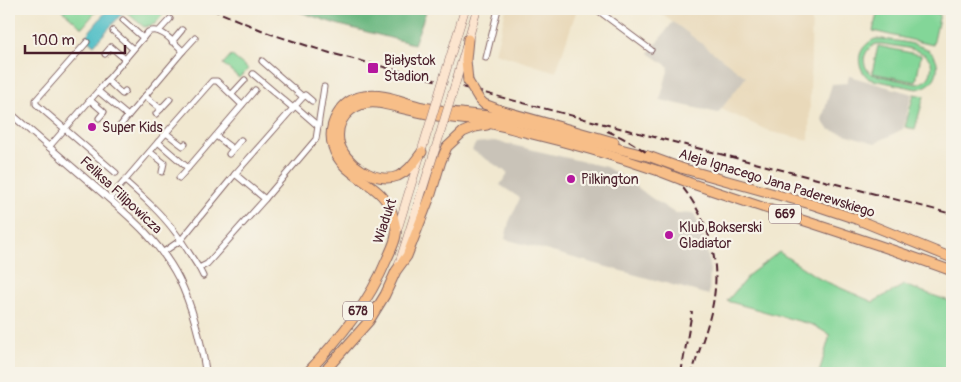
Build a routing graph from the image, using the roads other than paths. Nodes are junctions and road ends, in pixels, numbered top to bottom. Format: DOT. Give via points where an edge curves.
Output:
graph roads {
  1 [pos="465,9"];
  2 [pos="477,9"];
  3 [pos="498,9"];
  4 [pos="596,9"];
  5 [pos="170,19"];
  6 [pos="123,20"];
  7 [pos="113,30"];
  8 [pos="182,30"];
  9 [pos="159,31"];
  10 [pos="143,38"];
  11 [pos="194,38"];
  12 [pos="468,39"];
  13 [pos="87,42"];
  14 [pos="172,42"];
  15 [pos="133,49"];
  16 [pos="651,50"];
  17 [pos="183,51"];
  18 [pos="104,54"];
  19 [pos="486,58"];
  20 [pos="125,59"];
  21 [pos="262,61"];
  22 [pos="253,74"];
  23 [pos="107,80"];
  24 [pos="245,80"];
  25 [pos="324,87"];
  26 [pos="255,90"];
  27 [pos="98,91"];
  28 [pos="125,91"];
  29 [pos="232,94"];
  30 [pos="145,96"];
  31 [pos="303,97"];
  32 [pos="170,99"];
  33 [pos="90,100"];
  34 [pos="312,101"];
  35 [pos="242,105"];
  36 [pos="294,107"];
  37 [pos="161,109"];
  38 [pos="9,112"];
  39 [pos="156,114"];
  40 [pos="128,116"];
  41 [pos="99,118"];
  42 [pos="499,125"];
  43 [pos="120,126"];
  44 [pos="318,126"];
  45 [pos="65,129"];
  46 [pos="166,133"];
  47 [pos="216,136"];
  48 [pos="241,140"];
  49 [pos="158,142"];
  50 [pos="185,144"];
  51 [pos="49,147"];
  52 [pos="150,152"];
  53 [pos="422,152"];
  54 [pos="648,156"];
  55 [pos="188,168"];
  56 [pos="162,172"];
  57 [pos="116,173"];
  58 [pos="235,174"];
  59 [pos="179,178"];
  60 [pos="125,181"];
  61 [pos="109,199"];
  62 [pos="264,199"];
  63 [pos="396,234"];
  64 [pos="180,240"];
  65 [pos="162,253"];
  66 [pos="952,258"];
  67 [pos="199,268"];
  68 [pos="396,271"];
  69 [pos="952,271"];
  70 [pos="203,276"];
  71 [pos="206,373"];
  72 [pos="307,373"];
  73 [pos="323,373"];
  1 -- 53 [label="main road, Wiadukt / 678, bridge"];
  2 -- 12 [label="main road, 678"];
  3 -- 19 [label="street"];
  4 -- 16 [label="street"];
  5 -- 9 [label="street"];
  6 -- 10 [label="street"];
  7 -- 15 [label="street"];
  8 -- 14 [label="street"];
  9 -- 10 [label="street" via="152,30"];
  9 -- 14 [label="street"];
  10 -- 15 [label="street"];
  11 -- 17 [label="street"];
  12 -- 54 [label="main road, bridge" via="468,81 484,104 621,144"];
  12 -- 68 [label="main road, Wiadukt / 678, bridge"];
  13 -- 45 [label="street" via="36,100 36,104"];
  14 -- 17 [label="street"];
  15 -- 20 [label="street"];
  17 -- 30 [label="street"];
  18 -- 20 [label="street" via="111,47"];
  20 -- 23 [label="street"];
  21 -- 31 [label="street"];
  22 -- 36 [label="street"];
  23 -- 27 [label="street"];
  23 -- 28 [label="street" via="122,94"];
  24 -- 29 [label="street"];
  25 -- 44 [label="street"];
  26 -- 35 [label="street"];
  27 -- 33 [label="street"];
  27 -- 40 [label="street"];
  29 -- 35 [label="street"];
  29 -- 46 [label="street" via="217,81 212,81"];
  30 -- 37 [label="street"];
  30 -- 40 [label="street"];
  31 -- 34 [label="street" via="305,95"];
  31 -- 36 [label="street"];
  32 -- 37 [label="street"];
  33 -- 41 [label="street" via="104,112"];
  33 -- 45 [label="street"];
  35 -- 47 [label="street"];
  36 -- 44 [label="street"];
  36 -- 58 [label="street"];
  37 -- 39 [label="street"];
  38 -- 51 [label="street, Feliksa Filipowicza"];
  40 -- 43 [label="street"];
  42 -- 53 [label="main road, Aleja Ignacego Jana Paderewskiego" via="439,117 373,102 350,110 340,127 339,141 346,155 358,167 376,177 397,176"];
  42 -- 68 [label="main road" via="470,129 448,147 407,256"];
  42 -- 69 [label="main road, Aleja Ignacego Jana Paderewskiego / 669, bridge" via="612,155"];
  44 -- 62 [label="street" via="315,141"];
  45 -- 51 [label="street"];
  45 -- 57 [label="street"];
  46 -- 49 [label="street"];
  46 -- 50 [label="street" via="183,146"];
  47 -- 48 [label="street" via="231,152"];
  47 -- 55 [label="street"];
  49 -- 52 [label="street"];
  49 -- 55 [label="street"];
  51 -- 61 [label="street, Feliksa Filipowicza"];
  52 -- 56 [label="street" via="164,163"];
  52 -- 60 [label="street"];
  53 -- 63 [label="main road, Wiadukt / 678"];
  54 -- 63 [label="main road" via="498,118 452,112 379,95 362,96 350,101 337,114 332,126 332,144 344,166 385,197 394,216"];
  54 -- 66 [label="main road, Aleja Ignacego Jana Paderewskiego / 669, bridge" via="856,219"];
  55 -- 59 [label="street"];
  58 -- 62 [label="street"];
  58 -- 64 [label="street"];
  60 -- 61 [label="street"];
  60 -- 64 [label="street" via="148,200"];
  61 -- 65 [label="street, Feliksa Filipowicza" via="134,220"];
  62 -- 67 [label="street" via="207,264"];
  63 -- 72 [label="main road, Wiadukt / 678" via="367,297 344,331"];
  64 -- 65 [label="street"];
  64 -- 67 [label="street"];
  65 -- 71 [label="street, Feliksa Filipowicza" via="186,294"];
  67 -- 70 [label="street"];
  68 -- 73 [label="main road, Wiadukt / 678" via="369,321"];
}
